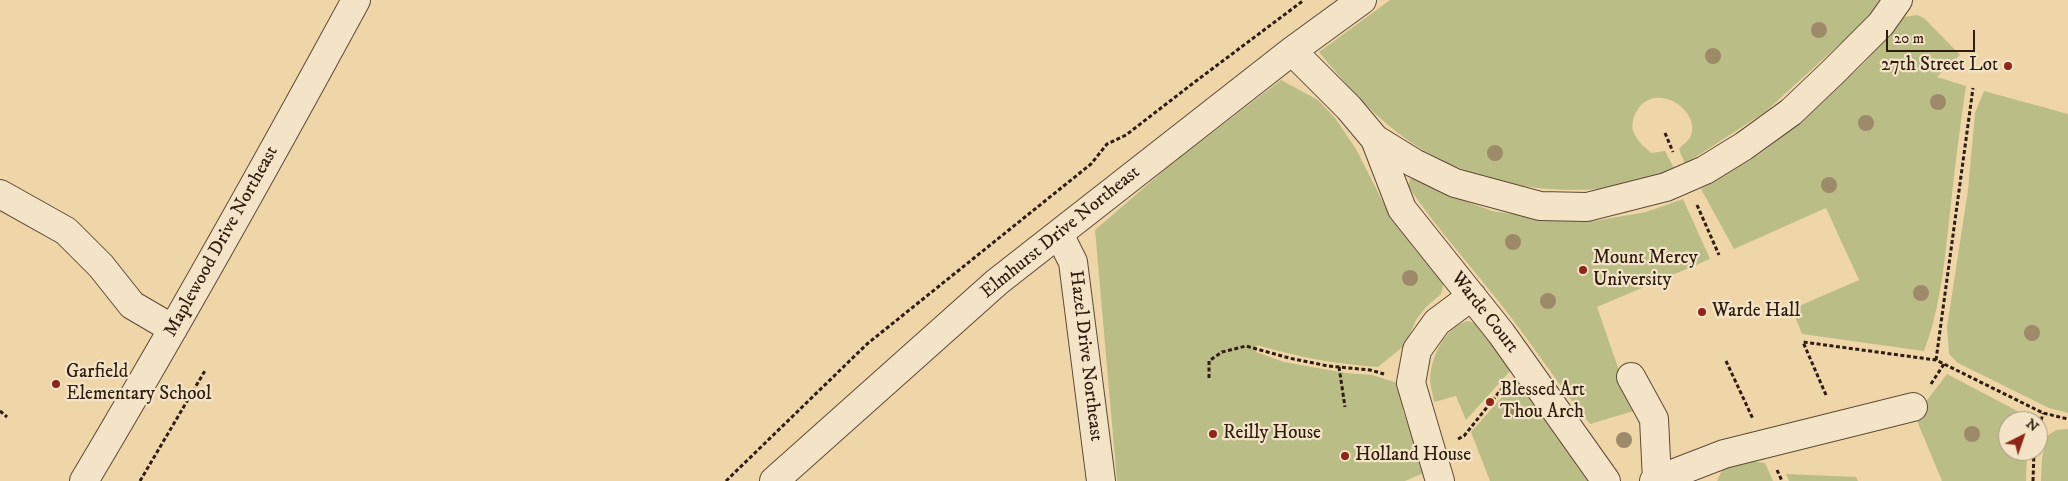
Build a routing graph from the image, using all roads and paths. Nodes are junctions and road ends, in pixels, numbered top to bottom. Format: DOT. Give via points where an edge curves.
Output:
graph roads {
  1 [pos="356,0"];
  2 [pos="1362,0"];
  3 [pos="1898,0"];
  4 [pos="1292,51"];
  5 [pos="1973,88"];
  6 [pos="1375,139"];
  7 [pos="0,194"];
  8 [pos="1059,234"];
  9 [pos="1472,296"];
  10 [pos="173,329"];
  11 [pos="1936,360"];
  12 [pos="1338,367"];
  13 [pos="1525,367"];
  14 [pos="206,369"];
  15 [pos="1632,377"];
  16 [pos="1209,378"];
  17 [pos="1411,383"];
  18 [pos="1826,395"];
  19 [pos="1345,407"];
  20 [pos="1913,407"];
  21 [pos="0,411"];
  22 [pos="2039,411"];
  23 [pos="2048,414"];
  24 [pos="7,417"];
  25 [pos="2068,419"];
  26 [pos="1432,454"];
  27 [pos="2034,461"];
  28 [pos="1655,480"];
  29 [pos="84,481"];
  30 [pos="140,481"];
  31 [pos="774,481"];
  32 [pos="1101,481"];
  33 [pos="1440,481"];
  34 [pos="1606,481"];
  35 [pos="2033,481"];
  1 -- 10 [label="street, Maplewood Drive Northeast"];
  2 -- 4 [label="street, Elmhurst Drive Northeast"];
  3 -- 6 [label="street" via="1881,24 1791,112 1705,170 1666,187 1587,207 1540,206 1455,183"];
  4 -- 6 [label="street"];
  4 -- 8 [label="street, Elmhurst Drive Northeast"];
  5 -- 11 [label="path"];
  6 -- 9 [label="street, Warde Court" via="1402,209"];
  7 -- 10 [label="street" via="66,231 101,266 132,305"];
  8 -- 31 [label="street, Elmhurst Drive Northeast" via="997,282"];
  8 -- 32 [label="street, Hazel Drive Northeast" via="1073,262"];
  9 -- 13 [label="street, Warde Court"];
  9 -- 17 [label="street" via="1437,322 1418,350"];
  10 -- 29 [label="street, Maplewood Drive Northeast"];
  11 -- 18 [label="path" via="1803,342"];
  11 -- 22 [label="path"];
  12 -- 16 [label="path" via="1246,346 1222,352 1209,361"];
  12 -- 17 [label="path" via="1370,370"];
  12 -- 19 [label="path"];
  13 -- 26 [label="path" via="1497,394 1464,436"];
  13 -- 34 [label="street, Warde Court"];
  14 -- 30 [label="path"];
  15 -- 28 [label="street" via="1654,419"];
  17 -- 26 [label="street"];
  20 -- 28 [label="street" via="1724,454"];
  21 -- 24 [label="path"];
  23 -- 25 [label="path"];
  26 -- 33 [label="street"];
  27 -- 35 [label="path"];
}
